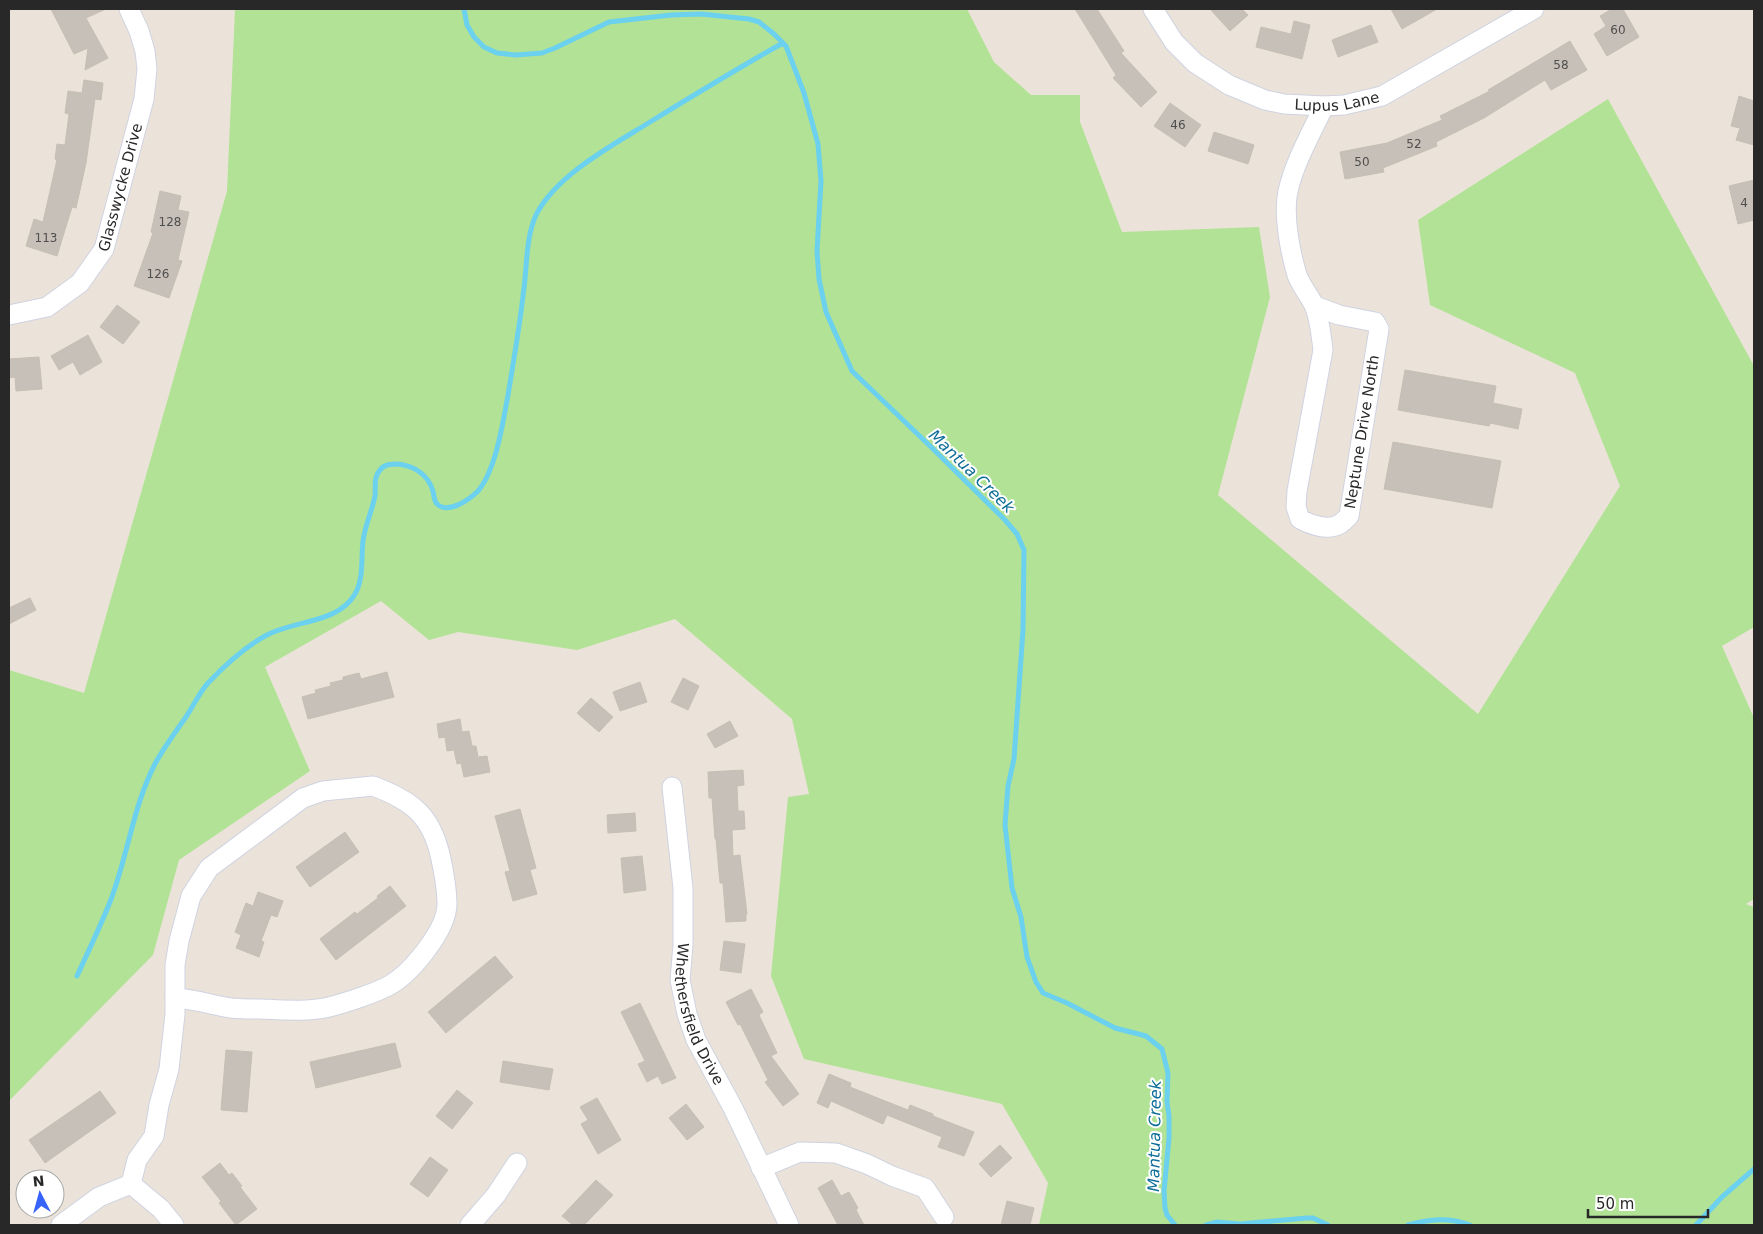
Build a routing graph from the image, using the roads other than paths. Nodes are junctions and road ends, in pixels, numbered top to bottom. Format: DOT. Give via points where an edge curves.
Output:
graph roads {
  1 [pos="128,9"];
  2 [pos="1153,9"];
  3 [pos="1534,9"];
  4 [pos="1324,106"];
  5 [pos="1314,306"];
  6 [pos="9,315"];
  7 [pos="672,787"];
  8 [pos="175,998"];
  9 [pos="517,1163"];
  10 [pos="761,1168"];
  11 [pos="131,1184"];
  12 [pos="944,1217"];
  13 [pos="61,1225"];
  14 [pos="174,1225"];
  15 [pos="470,1225"];
  16 [pos="789,1225"];
  1 -- 6 [label="street, Glasswycke Drive" via="139,31 147,69 144,99 104,249 80,283 47,307"];
  2 -- 4 [label="street, Lupus Lane" via="1174,42 1195,63 1228,85 1265,100"];
  3 -- 4 [label="street, Lupus Lane" via="1382,96"];
  4 -- 5 [label="street, Neptune Drive North" via="1293,174 1286,209 1298,276"];
  5 -- 5 [label="street, Neptune Drive North" via="1323,350 1296,507 1300,519 1310,525 1328,527 1339,525 1349,516 1379,329 1375,322"];
  7 -- 10 [label="street, Whethersfield Drive" via="683,888 680,980 687,1014 696,1040"];
  8 -- 8 [label="street" via="179,941 192,896 209,868 303,798 323,791 373,786 396,795 421,814 432,831 440,854 447,905 442,925 426,950 390,985 328,1008 232,1008"];
  8 -- 11 [label="street" via="169,1069 154,1136 137,1160"];
  9 -- 15 [label="street" via="496,1195"];
  10 -- 12 [label="street" via="800,1152 836,1153 925,1188"];
  10 -- 16 [label="street, Whethersfield Drive"];
  11 -- 13 [label="street" via="99,1197"];
  11 -- 14 [label="street" via="161,1209"];
}
